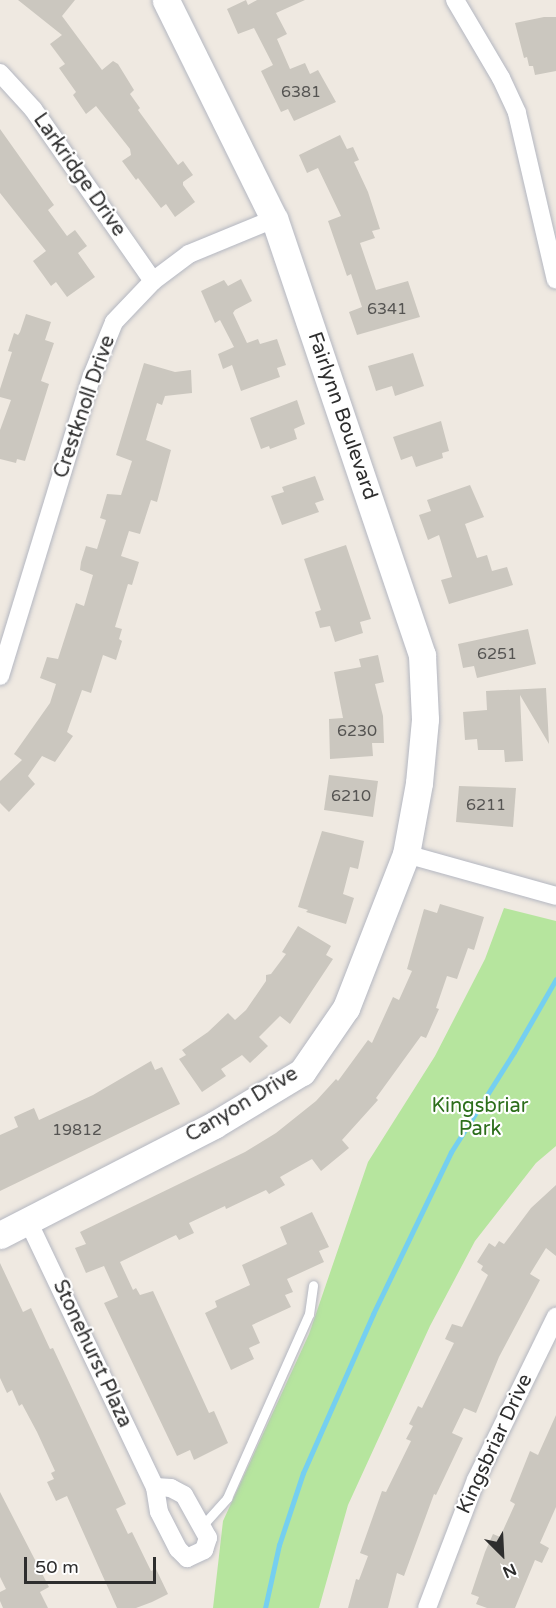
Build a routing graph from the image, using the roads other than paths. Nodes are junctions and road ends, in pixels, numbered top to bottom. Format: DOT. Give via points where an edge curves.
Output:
graph roads {
  1 [pos="166,0"];
  2 [pos="455,0"];
  3 [pos="0,73"];
  4 [pos="274,219"];
  5 [pos="153,280"];
  6 [pos="556,280"];
  7 [pos="0,676"];
  8 [pos="406,854"];
  9 [pos="556,896"];
  10 [pos="28,1221"];
  11 [pos="0,1235"];
  12 [pos="313,1285"];
  13 [pos="556,1317"];
  14 [pos="155,1487"];
  15 [pos="202,1526"];
  16 [pos="427,1608"];
  1 -- 4 [label="street, Fairlynn Boulevard"];
  2 -- 6 [label="street" via="517,113"];
  3 -- 5 [label="street, Larkridge Drive" via="33,109"];
  4 -- 5 [label="street, Crestknoll Drive" via="189,254"];
  4 -- 8 [label="street, Fairlynn Boulevard" via="422,655 425,719"];
  5 -- 7 [label="street, Crestknoll Drive" via="114,322 92,376"];
  8 -- 9 [label="street"];
  8 -- 10 [label="street, Canyon Drive" via="346,1008 302,1072 214,1125"];
  10 -- 11 [label="street, Canyon Drive"];
  10 -- 14 [label="street, Stonehurst Plaza"];
  12 -- 15 [label="lane" via="309,1314 227,1498"];
  13 -- 16 [label="street, Kingsbriar Drive" via="476,1480"];
  14 -- 15 [label="street" via="171,1488 184,1495"];
  14 -- 15 [label="street, Stonehurst Plaza" via="159,1512 178,1549 187,1558 204,1550 208,1538"];
}
